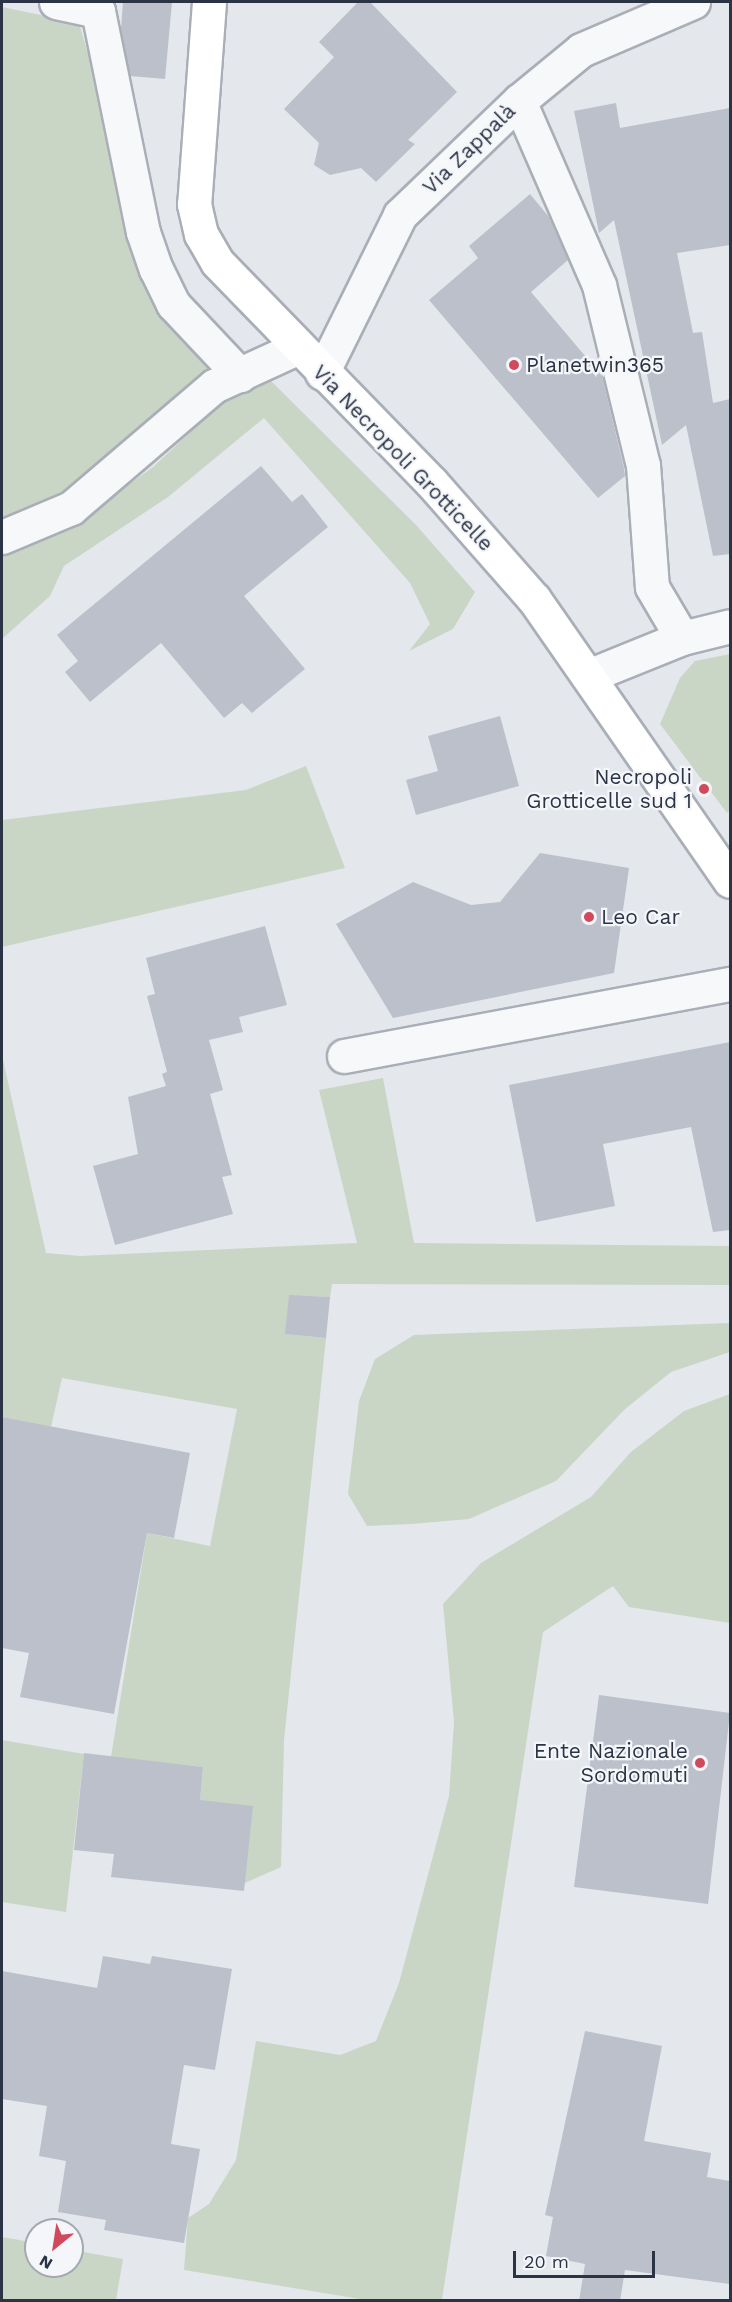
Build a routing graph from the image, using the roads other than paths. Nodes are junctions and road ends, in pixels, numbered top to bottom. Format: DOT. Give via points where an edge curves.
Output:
graph roads {
  1 [pos="56,2"];
  2 [pos="209,2"];
  3 [pos="693,2"];
  4 [pos="519,101"];
  5 [pos="297,348"];
  6 [pos="322,373"];
  7 [pos="240,375"];
  8 [pos="2,537"];
  9 [pos="730,626"];
  10 [pos="682,638"];
  11 [pos="588,676"];
  12 [pos="730,881"];
  13 [pos="730,984"];
  14 [pos="344,1056"];
  1 -- 7 [label="street" via="98,11 143,232 156,269 173,304"];
  2 -- 5 [label="main road, Via Necropoli Grotticelle" via="194,204 201,234 216,262"];
  3 -- 4 [label="street, Via Zappalà" via="581,50"];
  4 -- 6 [label="street, Via Zappalà" via="400,215"];
  4 -- 10 [label="street" via="599,285 643,465 652,587"];
  5 -- 6 [label="main road, Via Necropoli Grotticelle"];
  5 -- 7 [label="street"];
  6 -- 11 [label="main road, Via Necropoli Grotticelle" via="432,483 534,599"];
  7 -- 8 [label="street" via="214,386 71,508"];
  9 -- 10 [label="street"];
  10 -- 11 [label="street"];
  11 -- 12 [label="main road, Via Necropoli Grotticelle"];
  13 -- 14 [label="street"];
}
